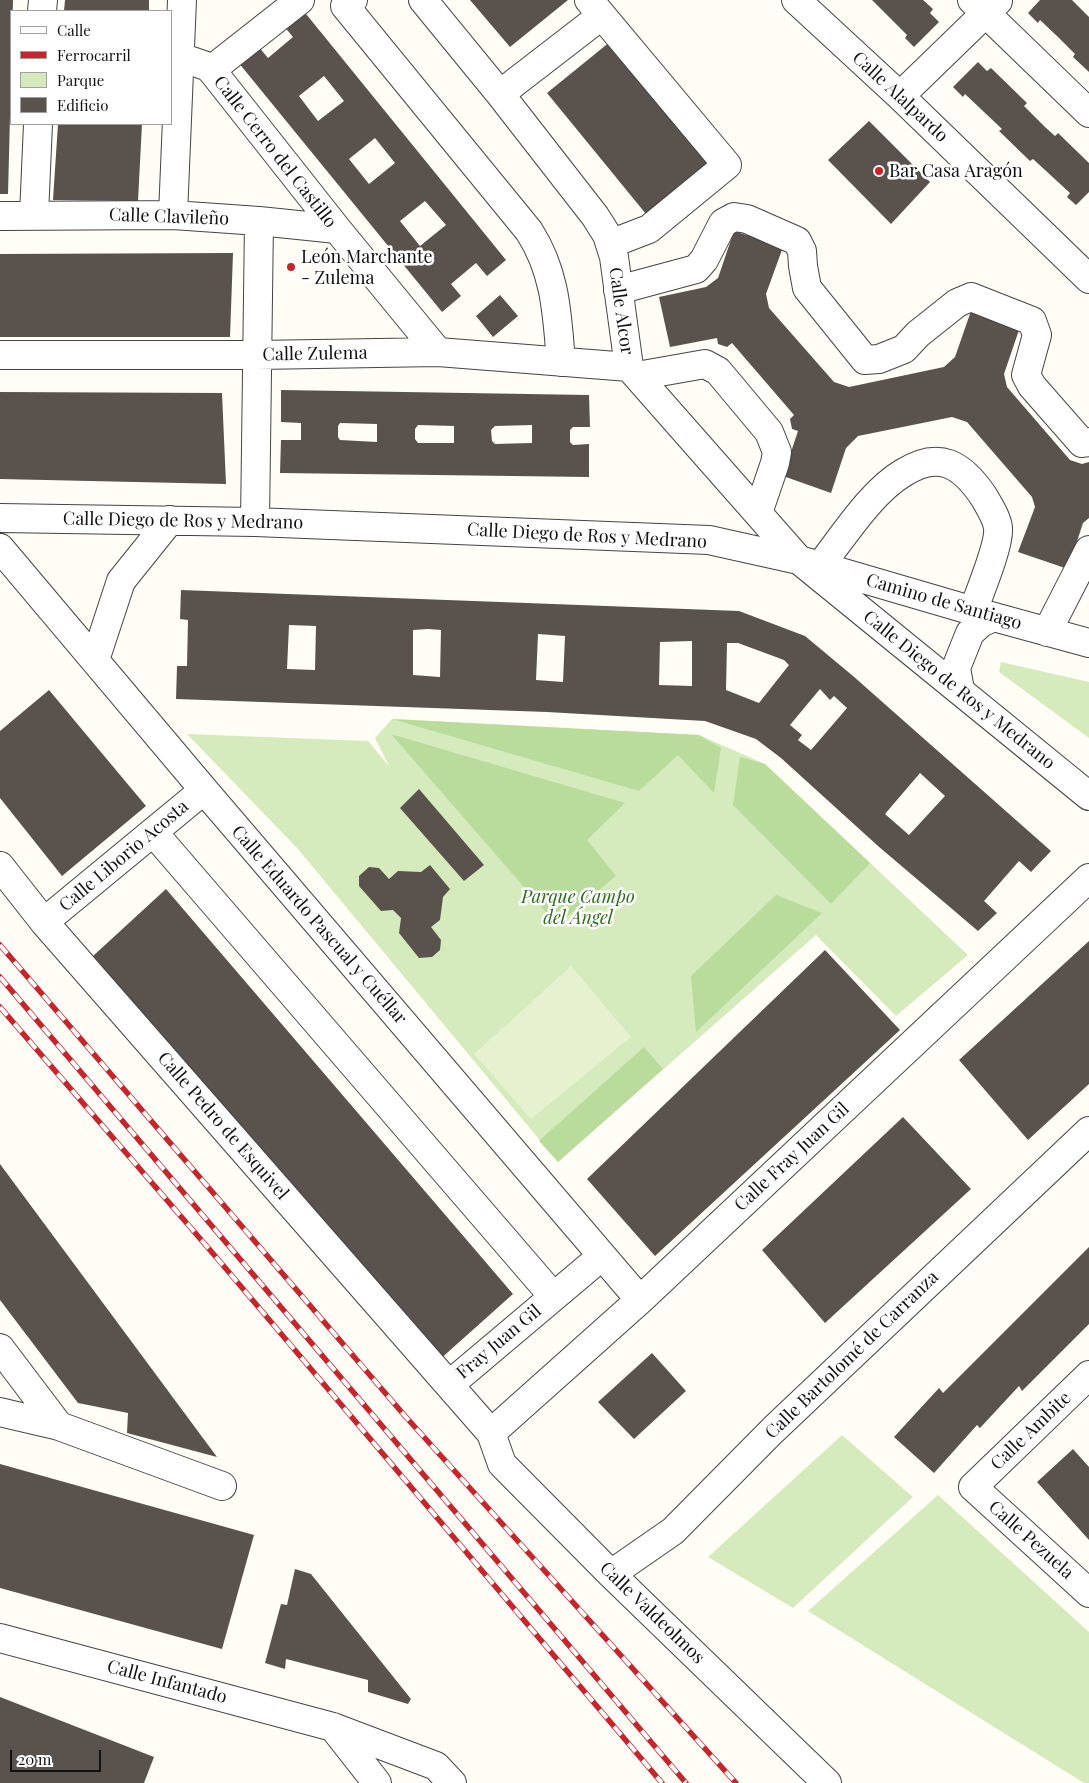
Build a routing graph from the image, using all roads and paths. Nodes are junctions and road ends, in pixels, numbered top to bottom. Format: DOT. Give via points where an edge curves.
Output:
graph roads {
  1 [pos="182,0"];
  2 [pos="300,0"];
  3 [pos="423,0"];
  4 [pos="796,0"];
  5 [pos="344,2"];
  6 [pos="985,4"];
  7 [pos="595,8"];
  8 [pos="180,56"];
  9 [pos="211,70"];
  10 [pos="500,94"];
  11 [pos="900,96"];
  12 [pos="1089,113"];
  13 [pos="38,125"];
  14 [pos="34,215"];
  15 [pos="173,215"];
  16 [pos="0,216"];
  17 [pos="259,221"];
  18 [pos="336,230"];
  19 [pos="610,244"];
  20 [pos="1089,279"];
  21 [pos="618,290"];
  22 [pos="438,352"];
  23 [pos="0,355"];
  24 [pos="257,355"];
  25 [pos="561,362"];
  26 [pos="633,371"];
  27 [pos="1089,442"];
  28 [pos="758,513"];
  29 [pos="0,518"];
  30 [pos="170,520"];
  31 [pos="255,522"];
  32 [pos="0,548"];
  33 [pos="1089,550"];
  34 [pos="810,563"];
  35 [pos="984,614"];
  36 [pos="1047,632"];
  37 [pos="1089,643"];
  38 [pos="95,660"];
  39 [pos="960,690"];
  40 [pos="204,790"];
  41 [pos="1089,796"];
  42 [pos="153,832"];
  43 [pos="0,866"];
  44 [pos="1089,878"];
  45 [pos="44,922"];
  46 [pos="1089,1131"];
  47 [pos="602,1256"];
  48 [pos="553,1296"];
  49 [pos="640,1300"];
  50 [pos="0,1348"];
  51 [pos="1089,1375"];
  52 [pos="449,1385"];
  53 [pos="0,1412"];
  54 [pos="59,1426"];
  55 [pos="491,1433"];
  56 [pos="222,1486"];
  57 [pos="973,1487"];
  58 [pos="611,1574"];
  59 [pos="1089,1593"];
  60 [pos="0,1638"];
  61 [pos="333,1727"];
  62 [pos="444,1774"];
  63 [pos="377,1783"];
  64 [pos="827,1783"];
  1 -- 8 [label="street"];
  2 -- 9 [label="street"];
  3 -- 10 [label="street, Calle Alcor"];
  4 -- 11 [label="street, Calle Alalpardo"];
  5 -- 25 [label="street" via="540,248 556,302"];
  6 -- 11 [label="street"];
  6 -- 12 [label="street"];
  7 -- 10 [label="street"];
  7 -- 19 [label="street" via="726,165 649,229"];
  8 -- 9 [label="street, Calle Cerro del Castillo"];
  8 -- 15 [label="street"];
  9 -- 18 [label="street, Calle Cerro del Castillo"];
  10 -- 19 [label="street, Calle Alcor" via="595,216"];
  11 -- 20 [label="street, Calle Alalpardo"];
  13 -- 14 [label="street"];
  14 -- 15 [label="street, Calle Clavileño"];
  14 -- 16 [label="street, Calle Clavileño"];
  15 -- 17 [label="street, Calle Clavileño"];
  17 -- 18 [label="street, Calle Clavileño"];
  17 -- 24 [label="street"];
  18 -- 22 [label="street, Calle Cerro del Castillo"];
  19 -- 21 [label="street, Calle Alcor"];
  21 -- 26 [label="street, Calle Alcor"];
  21 -- 27 [label="street" via="696,269 723,223 734,217 746,218 797,241 802,251 807,288 865,360 879,359 904,349 918,334 958,303 971,297 1032,320 1037,335 1026,375 1082,443"];
  22 -- 24 [label="street, Calle Zulema"];
  22 -- 25 [label="street, Calle Zulema"];
  23 -- 24 [label="street, Calle Zulema"];
  24 -- 31 [label="street"];
  25 -- 26 [label="street, Calle Zulema"];
  26 -- 28 [label="street, Calle Alcor"];
  26 -- 28 [label="street, Calle Zulema" via="705,364 718,371 769,432 777,452"];
  28 -- 34 [label="street, Calle Alcor"];
  29 -- 30 [label="street, Calle Diego de Ros y Medrano"];
  30 -- 31 [label="street, Calle Diego de Ros y Medrano"];
  30 -- 38 [label="street" via="121,581"];
  31 -- 34 [label="street, Calle Diego de Ros y Medrano" via="709,540"];
  32 -- 38 [label="street, Calle Eduardo Pascual y Cuéllar"];
  33 -- 36 [label="street"];
  34 -- 35 [label="street, Camino de Santiago"];
  34 -- 35 [label="street" via="882,489 902,473 924,462 944,462 974,482 999,528"];
  34 -- 39 [label="street, Calle Diego de Ros y Medrano"];
  35 -- 36 [label="street, Camino de Santiago"];
  35 -- 39 [label="street" via="981,623 970,633 956,668"];
  36 -- 37 [label="street, Camino de Santiago"];
  38 -- 40 [label="street, Calle Eduardo Pascual y Cuéllar"];
  39 -- 41 [label="street, Calle Diego de Ros y Medrano"];
  40 -- 42 [label="street, Calle Liborio Acosta"];
  40 -- 47 [label="street, Calle Eduardo Pascual y Cuéllar"];
  42 -- 45 [label="street, Calle Liborio Acosta"];
  42 -- 48 [label="street"];
  43 -- 45 [label="street, Calle Pedro de Esquivel"];
  44 -- 49 [label="street, Calle Fray Juan Gil"];
  45 -- 52 [label="street, Calle Pedro de Esquivel"];
  46 -- 58 [label="street, Calle Bartolomé de Carranza" via="773,1430 673,1531"];
  47 -- 48 [label="street, Fray Juan Gil"];
  47 -- 49 [label="street, Calle Eduardo Pascual y Cuéllar"];
  48 -- 52 [label="street, Fray Juan Gil"];
  49 -- 55 [label="street, Calle Fray Juan Gil"];
  50 -- 54 [label="street"];
  51 -- 57 [label="street, Calle Ambite"];
  52 -- 55 [label="street, Fray Juan Gil"];
  53 -- 54 [label="street"];
  54 -- 56 [label="street"];
  55 -- 58 [label="street, Calle Valdeolmos" via="502,1464"];
  57 -- 59 [label="street, Calle Pezuela"];
  58 -- 64 [label="street, Calle Valdeolmos"];
  60 -- 61 [label="street, Calle Infantado"];
  61 -- 62 [label="street, Calle Infantado"];
  61 -- 63 [label="street"];
}
